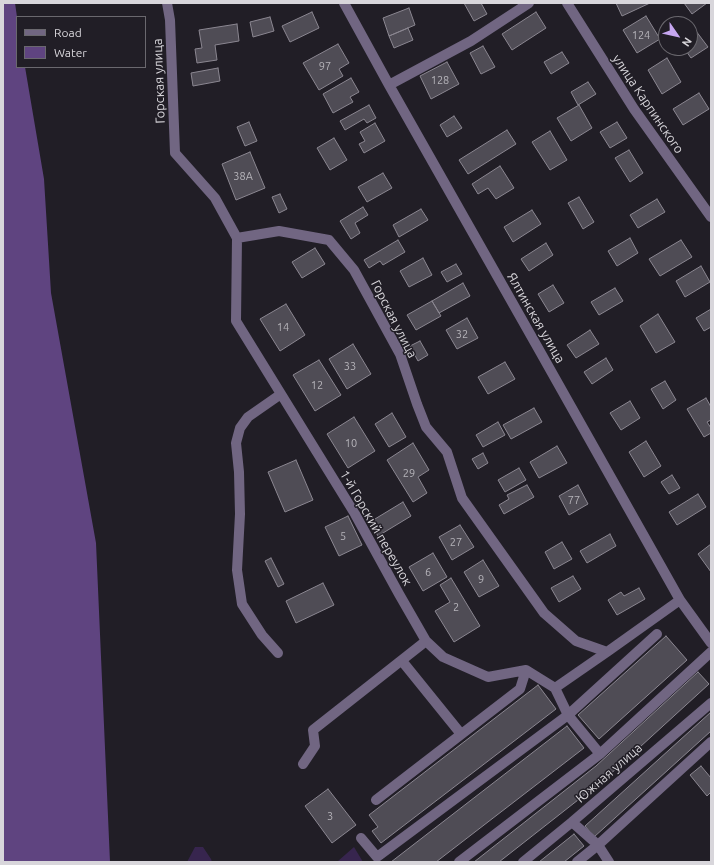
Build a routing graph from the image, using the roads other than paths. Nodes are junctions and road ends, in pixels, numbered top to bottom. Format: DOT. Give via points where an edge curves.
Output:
graph roads {
  1 [pos="167,3"];
  2 [pos="344,3"];
  3 [pos="529,3"];
  4 [pos="567,3"];
  5 [pos="389,85"];
  6 [pos="711,217"];
  7 [pos="237,238"];
  8 [pos="281,394"];
  9 [pos="680,600"];
  10 [pos="657,634"];
  11 [pos="426,641"];
  12 [pos="711,643"];
  13 [pos="607,652"];
  14 [pos="711,652"];
  15 [pos="278,653"];
  16 [pos="402,660"];
  17 [pos="526,670"];
  18 [pos="554,688"];
  19 [pos="711,703"];
  20 [pos="568,715"];
  21 [pos="461,734"];
  22 [pos="711,742"];
  23 [pos="600,754"];
  24 [pos="303,764"];
  25 [pos="376,800"];
  26 [pos="572,822"];
  27 [pos="362,838"];
  28 [pos="598,846"];
  29 [pos="459,862"];
  30 [pos="523,862"];
  31 [pos="577,862"];
  32 [pos="609,862"];
  1 -- 7 [label="street, Горская улица" via="170,20 175,153 216,198"];
  2 -- 5 [label="street, Ялтинская улица"];
  3 -- 5 [label="street" via="471,41"];
  4 -- 6 [label="street, улица Карпинского" via="634,109"];
  5 -- 9 [label="street, Ялтинская улица"];
  7 -- 8 [label="street, 1-й Горский переулок" via="236,321"];
  7 -- 13 [label="street, Горская улица" via="279,231 329,240 354,270 400,354 426,427 447,452 462,498 544,613 576,641"];
  8 -- 11 [label="street, 1-й Горский переулок" via="355,514"];
  8 -- 15 [label="street" via="248,417 240,428 236,444 240,514 237,570 242,604 262,635"];
  9 -- 12 [label="street, Ялтинская улица"];
  9 -- 13 [label="street"];
  10 -- 20 [label="street"];
  11 -- 16 [label="street"];
  11 -- 17 [label="street, 1-й Горский переулок" via="443,657 488,677"];
  13 -- 18 [label="street"];
  14 -- 23 [label="street"];
  16 -- 21 [label="street"];
  16 -- 24 [label="street" via="313,730 315,746"];
  17 -- 18 [label="street"];
  17 -- 21 [label="street" via="520,689"];
  18 -- 20 [label="street"];
  19 -- 26 [label="street, Южная улица"];
  20 -- 23 [label="street"];
  20 -- 27 [label="street" via="377,857"];
  21 -- 25 [label="street"];
  22 -- 28 [label="street"];
  23 -- 29 [label="street"];
  26 -- 28 [label="street"];
  26 -- 30 [label="street, Южная улица"];
  28 -- 31 [label="street"];
  28 -- 32 [label="street"];
}
